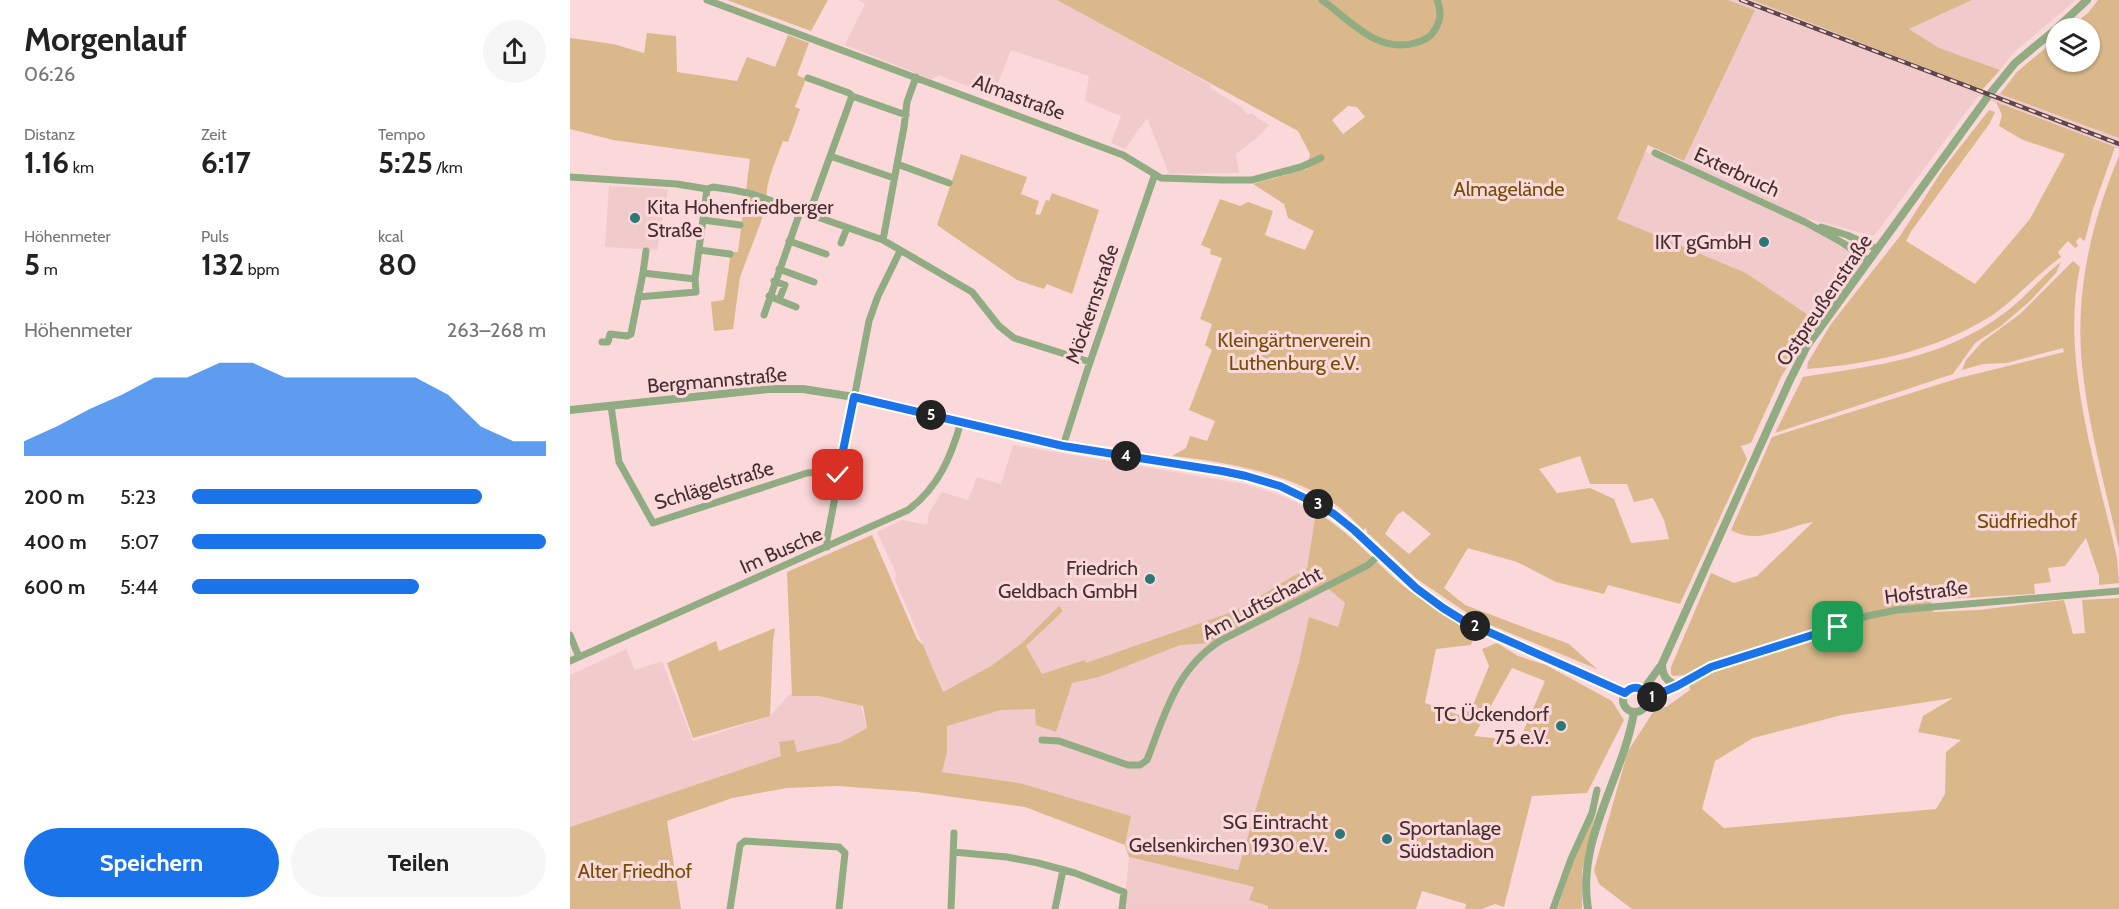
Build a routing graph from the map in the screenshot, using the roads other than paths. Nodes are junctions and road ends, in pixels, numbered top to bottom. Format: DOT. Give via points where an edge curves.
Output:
graph roads {
  1 [pos="707,0"];
  2 [pos="1322,0"];
  3 [pos="1437,0"];
  4 [pos="2087,0"];
  5 [pos="2068,18"];
  6 [pos="2046,38"];
  7 [pos="915,77"];
  8 [pos="808,78"];
  9 [pos="852,96"];
  10 [pos="906,115"];
  11 [pos="1655,153"];
  12 [pos="830,156"];
  13 [pos="1321,158"];
  14 [pos="897,164"];
  15 [pos="1155,174"];
  16 [pos="570,177"];
  17 [pos="894,178"];
  18 [pos="949,183"];
  19 [pos="707,189"];
  20 [pos="800,212"];
  21 [pos="809,214"];
  22 [pos="703,220"];
  23 [pos="1804,222"];
  24 [pos="740,225"];
  25 [pos="847,228"];
  26 [pos="882,240"];
  27 [pos="789,241"];
  28 [pos="841,243"];
  29 [pos="1877,249"];
  30 [pos="699,250"];
  31 [pos="646,251"];
  32 [pos="900,251"];
  33 [pos="730,254"];
  34 [pos="826,254"];
  35 [pos="1869,261"];
  36 [pos="779,269"];
  37 [pos="643,273"];
  38 [pos="695,279"];
  39 [pos="774,281"];
  40 [pos="814,282"];
  41 [pos="769,296"];
  42 [pos="638,297"];
  43 [pos="779,300"];
  44 [pos="796,307"];
  45 [pos="764,315"];
  46 [pos="602,342"];
  47 [pos="1090,362"];
  48 [pos="854,397"];
  49 [pos="611,406"];
  50 [pos="570,410"];
  51 [pos="961,422"];
  52 [pos="1063,446"];
  53 [pos="838,475"];
  54 [pos="827,548"];
  55 [pos="1380,554"];
  56 [pos="2119,591"];
  57 [pos="1838,627"];
  58 [pos="570,635"];
  59 [pos="579,657"];
  60 [pos="570,661"];
  61 [pos="1662,664"];
  62 [pos="1677,686"];
  63 [pos="1625,693"];
  64 [pos="1645,694"];
  65 [pos="1634,712"];
  66 [pos="1042,740"];
  67 [pos="1597,790"];
  68 [pos="954,833"];
  69 [pos="953,852"];
  70 [pos="1063,870"];
  71 [pos="729,909"];
  72 [pos="839,909"];
  73 [pos="951,909"];
  74 [pos="1055,909"];
  75 [pos="1122,909"];
  76 [pos="1553,909"];
  77 [pos="1588,909"];
  1 -- 7 [label="street, Almastraße"];
  2 -- 3 [label="street" via="1372,38 1398,46 1430,37 1441,12"];
  4 -- 5 [label="street, Ostpreußenstraße"];
  6 -- 29 [label="street, Ostpreußenstraße" via="2005,75"];
  7 -- 10 [label="street"];
  7 -- 15 [label="street, Almastraße" via="1124,155"];
  8 -- 9 [label="street"];
  9 -- 10 [label="street"];
  9 -- 12 [label="street"];
  10 -- 14 [label="street"];
  11 -- 23 [label="street, Exterbruch"];
  12 -- 17 [label="street"];
  12 -- 21 [label="street"];
  13 -- 15 [label="street, Almastraße" via="1252,180 1161,178"];
  14 -- 17 [label="street"];
  14 -- 18 [label="street"];
  15 -- 47 [label="street, Möckernstraße"];
  16 -- 19 [label="street"];
  17 -- 26 [label="street"];
  19 -- 20 [label="street" via="752,194"];
  19 -- 22 [label="street"];
  20 -- 21 [label="street"];
  20 -- 27 [label="street"];
  21 -- 25 [label="street"];
  22 -- 24 [label="street"];
  22 -- 30 [label="street"];
  23 -- 29 [label="street, Exterbruch"];
  23 -- 35 [label="street, Exterbruch"];
  25 -- 26 [label="street"];
  25 -- 28 [label="street"];
  26 -- 32 [label="street"];
  27 -- 34 [label="street"];
  27 -- 36 [label="street"];
  29 -- 35 [label="street, Ostpreußenstraße"];
  30 -- 33 [label="street"];
  30 -- 38 [label="street"];
  31 -- 37 [label="street"];
  32 -- 47 [label="street" via="972,292 1014,338"];
  32 -- 48 [label="street" via="873,307"];
  35 -- 61 [label="street, Ostpreußenstraße" via="1796,366"];
  36 -- 39 [label="street"];
  36 -- 40 [label="street"];
  37 -- 38 [label="street"];
  37 -- 42 [label="street"];
  38 -- 42 [label="street" via="696,292"];
  39 -- 41 [label="street"];
  39 -- 43 [label="street" via="785,285"];
  41 -- 43 [label="street"];
  41 -- 45 [label="street"];
  42 -- 46 [label="street" via="629,335 610,334 608,342"];
  43 -- 44 [label="street"];
  47 -- 52 [label="street, Möckernstraße"];
  48 -- 49 [label="street, Bergmannstraße" via="803,389 768,389"];
  48 -- 51 [label="street, Bergmannstraße"];
  48 -- 53 [label="street"];
  49 -- 50 [label="street, Bergmannstraße"];
  49 -- 53 [label="street, Schlägelstraße" via="619,462 653,523 807,473"];
  51 -- 52 [label="street, Bergmannstraße"];
  51 -- 54 [label="street, Im Busche" via="943,470 924,498 898,516"];
  52 -- 55 [label="street, Bergmannstraße" via="1264,481 1323,507"];
  53 -- 54 [label="street"];
  54 -- 59 [label="street, Im Busche"];
  55 -- 63 [label="street, Bergmannstraße" via="1416,588 1464,621"];
  55 -- 66 [label="street, Am Luftschacht" via="1368,565 1220,641 1199,657 1186,671 1147,760 1140,765 1128,765 1059,741"];
  56 -- 57 [label="street, Hofstraße" via="1897,610"];
  57 -- 62 [label="street, Hofstraße" via="1711,667"];
  58 -- 59 [label="street"];
  59 -- 60 [label="street, Im Busche"];
  61 -- 62 [label="street" via="1662,673"];
  61 -- 64 [label="street, Ostpreußenstraße"];
  62 -- 64 [label="street, Hofstraße"];
  63 -- 64 [label="street" via="1635,687"];
  63 -- 65 [label="street" via="1625,706"];
  64 -- 65 [label="street" via="1642,709"];
  65 -- 77 [label="street" via="1590,852"];
  67 -- 76 [label="street" via="1592,813 1570,859"];
  68 -- 69 [label="street"];
  69 -- 70 [label="street" via="1007,857"];
  69 -- 73 [label="street"];
  70 -- 74 [label="street"];
  70 -- 75 [label="street" via="1124,892"];
  71 -- 72 [label="street" via="740,845 745,841 839,847 845,853"];
}
